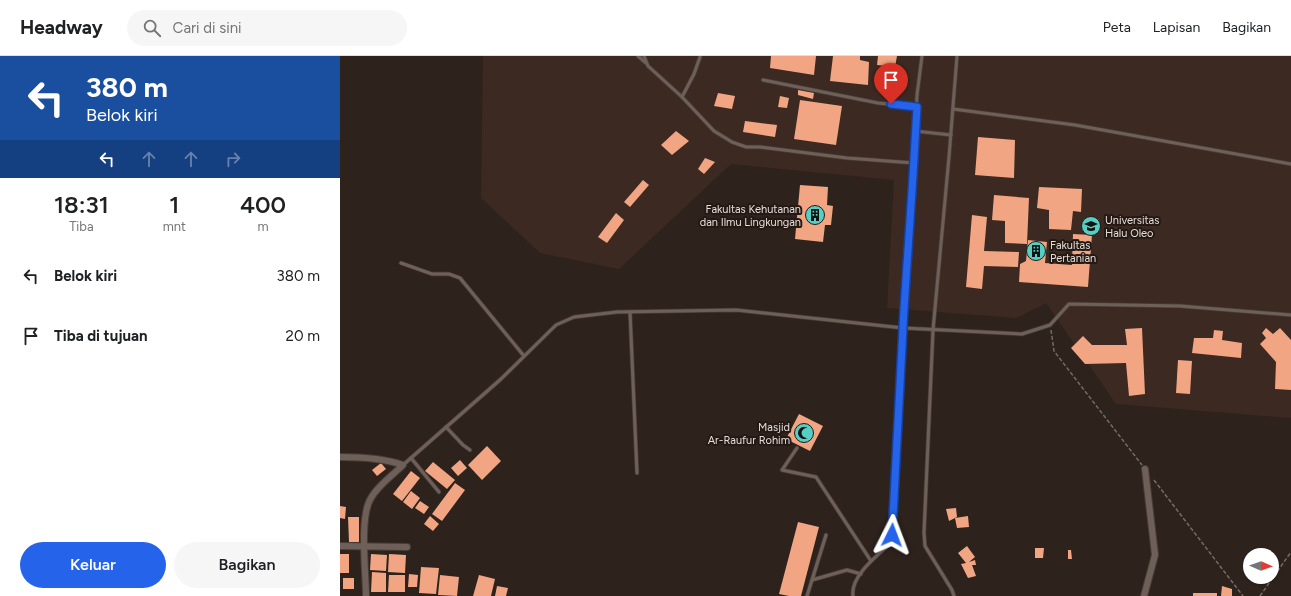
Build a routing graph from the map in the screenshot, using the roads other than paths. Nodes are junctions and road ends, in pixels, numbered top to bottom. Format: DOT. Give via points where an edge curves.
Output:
graph roads {
  1 [pos="638,56"];
  2 [pos="644,56"];
  3 [pos="922,56"];
  4 [pos="956,56"];
  5 [pos="700,57"];
  6 [pos="648,66"];
  7 [pos="762,80"];
  8 [pos="682,97"];
  9 [pos="917,107"];
  10 [pos="953,109"];
  11 [pos="916,131"];
  12 [pos="951,135"];
  13 [pos="914,162"];
  14 [pos="1291,164"];
  15 [pos="401,262"];
  16 [pos="630,312"];
  17 [pos="1291,315"];
  18 [pos="903,328"];
  19 [pos="933,330"];
  20 [pos="524,356"];
  21 [pos="446,427"];
  22 [pos="797,448"];
  23 [pos="470,450"];
  24 [pos="340,457"];
  25 [pos="411,458"];
  26 [pos="404,465"];
  27 [pos="1145,469"];
  28 [pos="637,473"];
  29 [pos="439,492"];
  30 [pos="826,535"];
  31 [pos="340,546"];
  32 [pos="364,546"];
  33 [pos="407,547"];
  34 [pos="871,561"];
  35 [pos="861,574"];
  36 [pos="812,580"];
  37 [pos="366,596"];
  38 [pos="807,596"];
  39 [pos="853,596"];
  40 [pos="954,596"];
  41 [pos="1144,596"];
  1 -- 6 [label="lane"];
  2 -- 6 [label="lane"];
  3 -- 9 [label="lane"];
  4 -- 10 [label="lane"];
  5 -- 8 [label="lane"];
  6 -- 8 [label="lane"];
  7 -- 9 [label="lane" via="878,103"];
  8 -- 13 [label="lane" via="714,131 746,147"];
  9 -- 11 [label="lane"];
  10 -- 12 [label="lane"];
  10 -- 14 [label="lane" via="1075,125"];
  11 -- 12 [label="lane"];
  11 -- 13 [label="lane"];
  12 -- 19 [label="lane"];
  13 -- 18 [label="lane"];
  15 -- 20 [label="lane" via="432,274 449,274 460,278"];
  16 -- 18 [label="lane" via="736,310"];
  16 -- 20 [label="lane" via="574,317 556,324"];
  16 -- 28 [label="lane"];
  17 -- 19 [label="lane" via="1180,306 1069,304 1050,325 1022,334"];
  18 -- 19 [label="lane"];
  18 -- 34 [label="lane" via="891,543"];
  19 -- 40 [label="lane" via="925,546"];
  20 -- 21 [label="lane"];
  21 -- 23 [label="lane"];
  21 -- 25 [label="lane"];
  22 -- 34 [label="lane" via="782,470 816,476"];
  24 -- 26 [label="street" via="373,458"];
  25 -- 26 [label="lane"];
  25 -- 29 [label="lane"];
  26 -- 32 [label="street" via="376,490 368,504"];
  27 -- 41 [label="street" via="1155,555"];
  30 -- 36 [label="lane"];
  31 -- 32 [label="street"];
  32 -- 33 [label="street"];
  32 -- 37 [label="street"];
  34 -- 35 [label="lane"];
  35 -- 36 [label="lane" via="847,570"];
  35 -- 39 [label="lane" via="852,591"];
  36 -- 38 [label="lane"];
}
